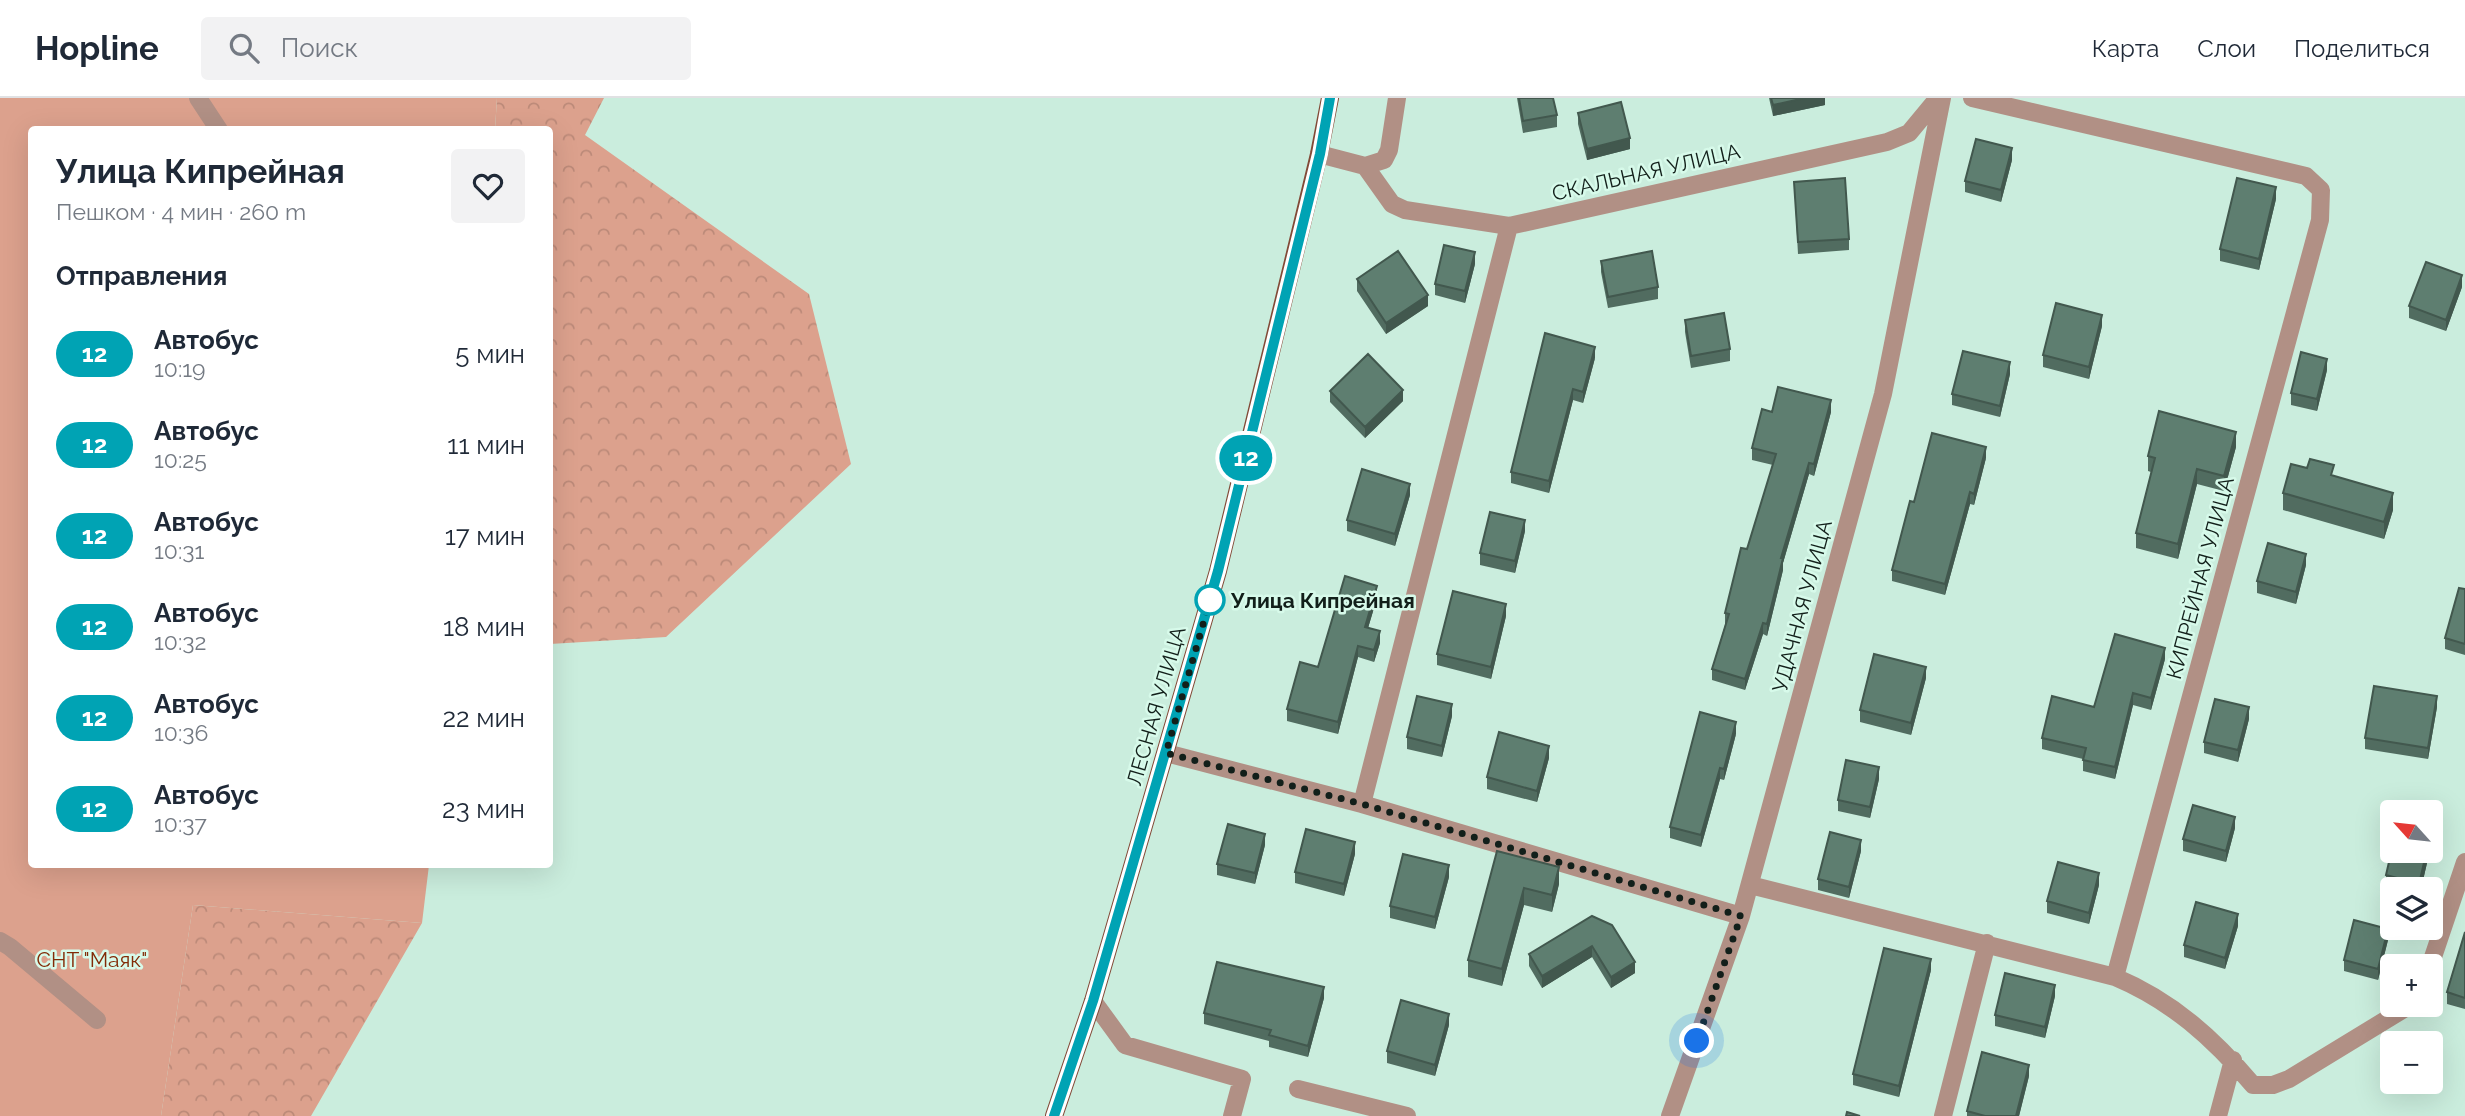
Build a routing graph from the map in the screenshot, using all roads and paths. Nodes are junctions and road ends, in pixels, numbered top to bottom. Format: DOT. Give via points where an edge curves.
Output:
graph roads {
  1 [pos="198,98"];
  2 [pos="1330,98"];
  3 [pos="1397,98"];
  4 [pos="1940,98"];
  5 [pos="1972,98"];
  6 [pos="216,126"];
  7 [pos="1320,154"];
  8 [pos="1366,166"];
  9 [pos="1509,226"];
  10 [pos="1166,753"];
  11 [pos="1362,804"];
  12 [pos="2465,862"];
  13 [pos="1750,885"];
  14 [pos="1741,916"];
  15 [pos="0,942"];
  16 [pos="1987,943"];
  17 [pos="2434,954"];
  18 [pos="2115,977"];
  19 [pos="1093,1001"];
  20 [pos="2391,1017"];
  21 [pos="97,1020"];
  22 [pos="2233,1060"];
  23 [pos="1298,1089"];
  24 [pos="1054,1116"];
  25 [pos="1232,1116"];
  26 [pos="1407,1116"];
  27 [pos="1670,1116"];
  28 [pos="1943,1116"];
  29 [pos="2218,1116"];
  1 -- 6 [label="street"];
  2 -- 7 [label="main road, ЛЕСНАЯ УЛИЦА"];
  3 -- 8 [label="street" via="1389,150 1384,160"];
  4 -- 9 [label="street, СКАЛЬНАЯ УЛИЦА" via="1909,133 1887,142"];
  4 -- 13 [label="street, УДАЧНАЯ УЛИЦА" via="1883,394"];
  5 -- 18 [label="street, КИПРЕЙНАЯ УЛИЦА" via="2306,176 2321,190 2320,220"];
  7 -- 8 [label="street"];
  7 -- 10 [label="main road, ЛЕСНАЯ УЛИЦА" via="1218,571"];
  8 -- 9 [label="street, СКАЛЬНАЯ УЛИЦА" via="1392,204 1405,210"];
  9 -- 11 [label="street"];
  10 -- 11 [label="street"];
  10 -- 19 [label="main road, ЛЕСНАЯ УЛИЦА"];
  11 -- 14 [label="street"];
  12 -- 17 [label="street"];
  13 -- 14 [label="street, УДАЧНАЯ УЛИЦА"];
  13 -- 16 [label="street"];
  14 -- 27 [label="street, УДАЧНАЯ УЛИЦА"];
  15 -- 21 [label="street"];
  16 -- 18 [label="street"];
  16 -- 28 [label="street"];
  18 -- 22 [label="street" via="2142,988 2197,1026"];
  19 -- 24 [label="main road, ЛЕСНАЯ УЛИЦА"];
  19 -- 25 [label="street" via="1125,1045 1242,1079"];
  20 -- 22 [label="street" via="2273,1085 2253,1085"];
  22 -- 29 [label="street"];
  23 -- 26 [label="street"];
}
